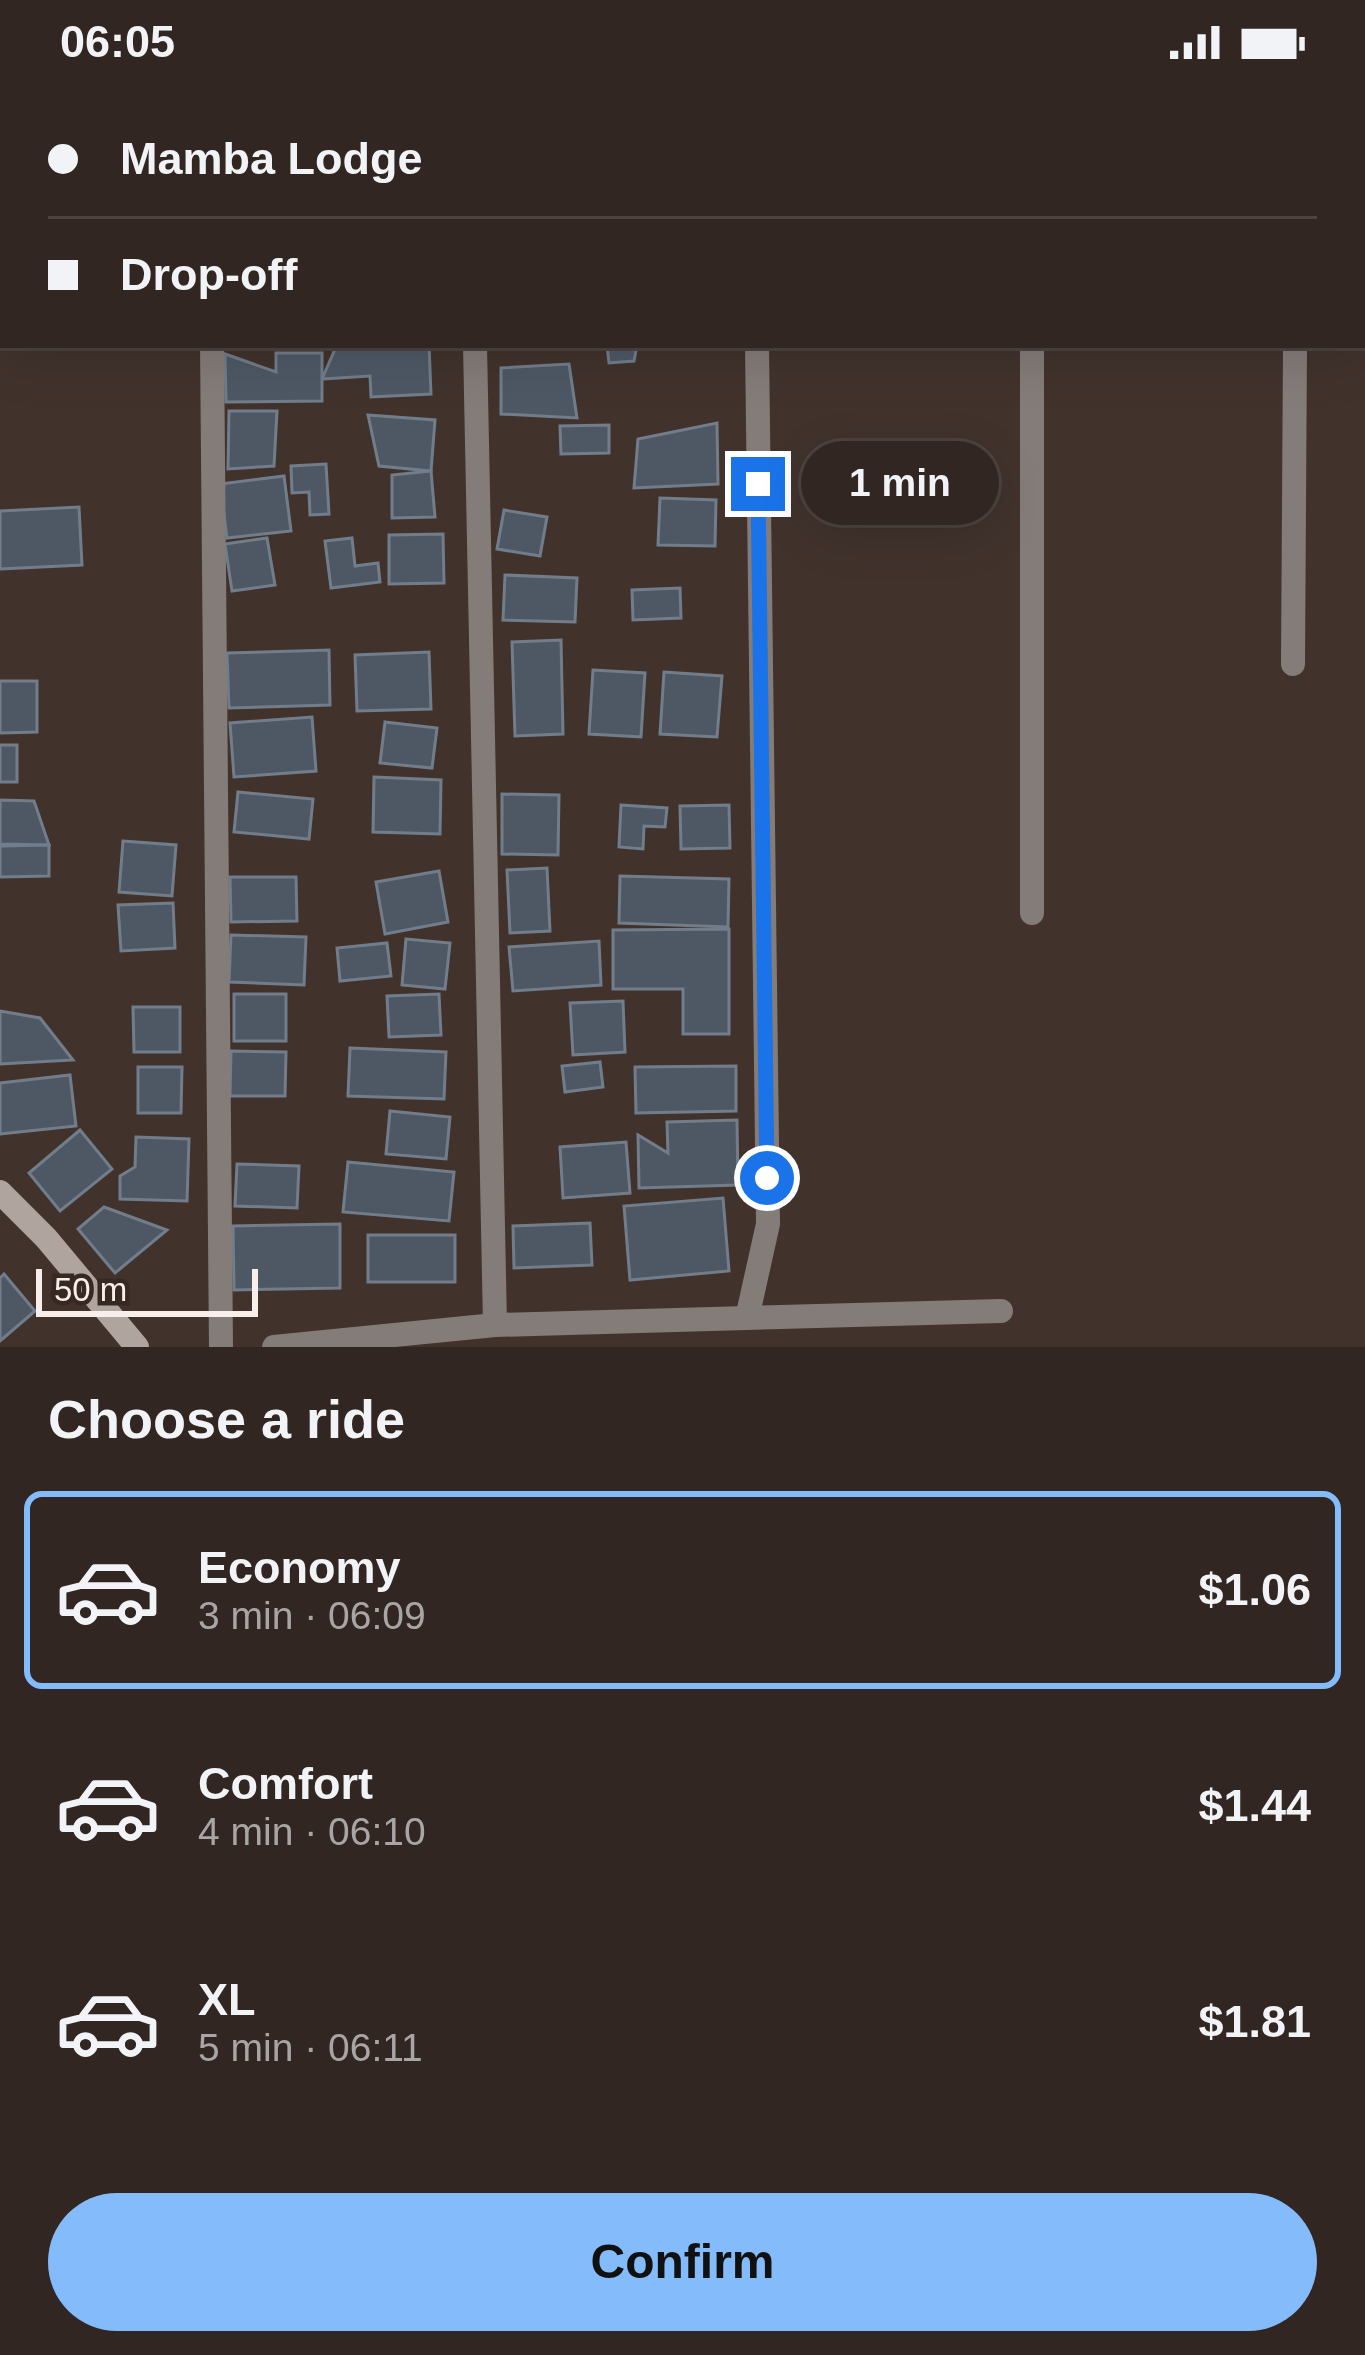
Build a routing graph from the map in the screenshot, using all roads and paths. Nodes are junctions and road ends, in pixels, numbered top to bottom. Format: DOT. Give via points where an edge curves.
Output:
graph roads {
  1 [pos="212,348"];
  2 [pos="475,348"];
  3 [pos="757,348"];
  4 [pos="1032,348"];
  5 [pos="1295,348"];
  6 [pos="1293,664"];
  7 [pos="1032,913"];
  8 [pos="0,1192"];
  9 [pos="1001,1311"];
  10 [pos="747,1318"];
  11 [pos="495,1324"];
  12 [pos="137,1347"];
  13 [pos="221,1347"];
  14 [pos="274,1347"];
  1 -- 13 [label="street"];
  2 -- 11 [label="street"];
  3 -- 10 [label="street" via="768,1224"];
  4 -- 7 [label="street"];
  5 -- 6 [label="street"];
  8 -- 12 [label="main road"];
  9 -- 10 [label="street"];
  10 -- 11 [label="street"];
  11 -- 14 [label="street"];
}
